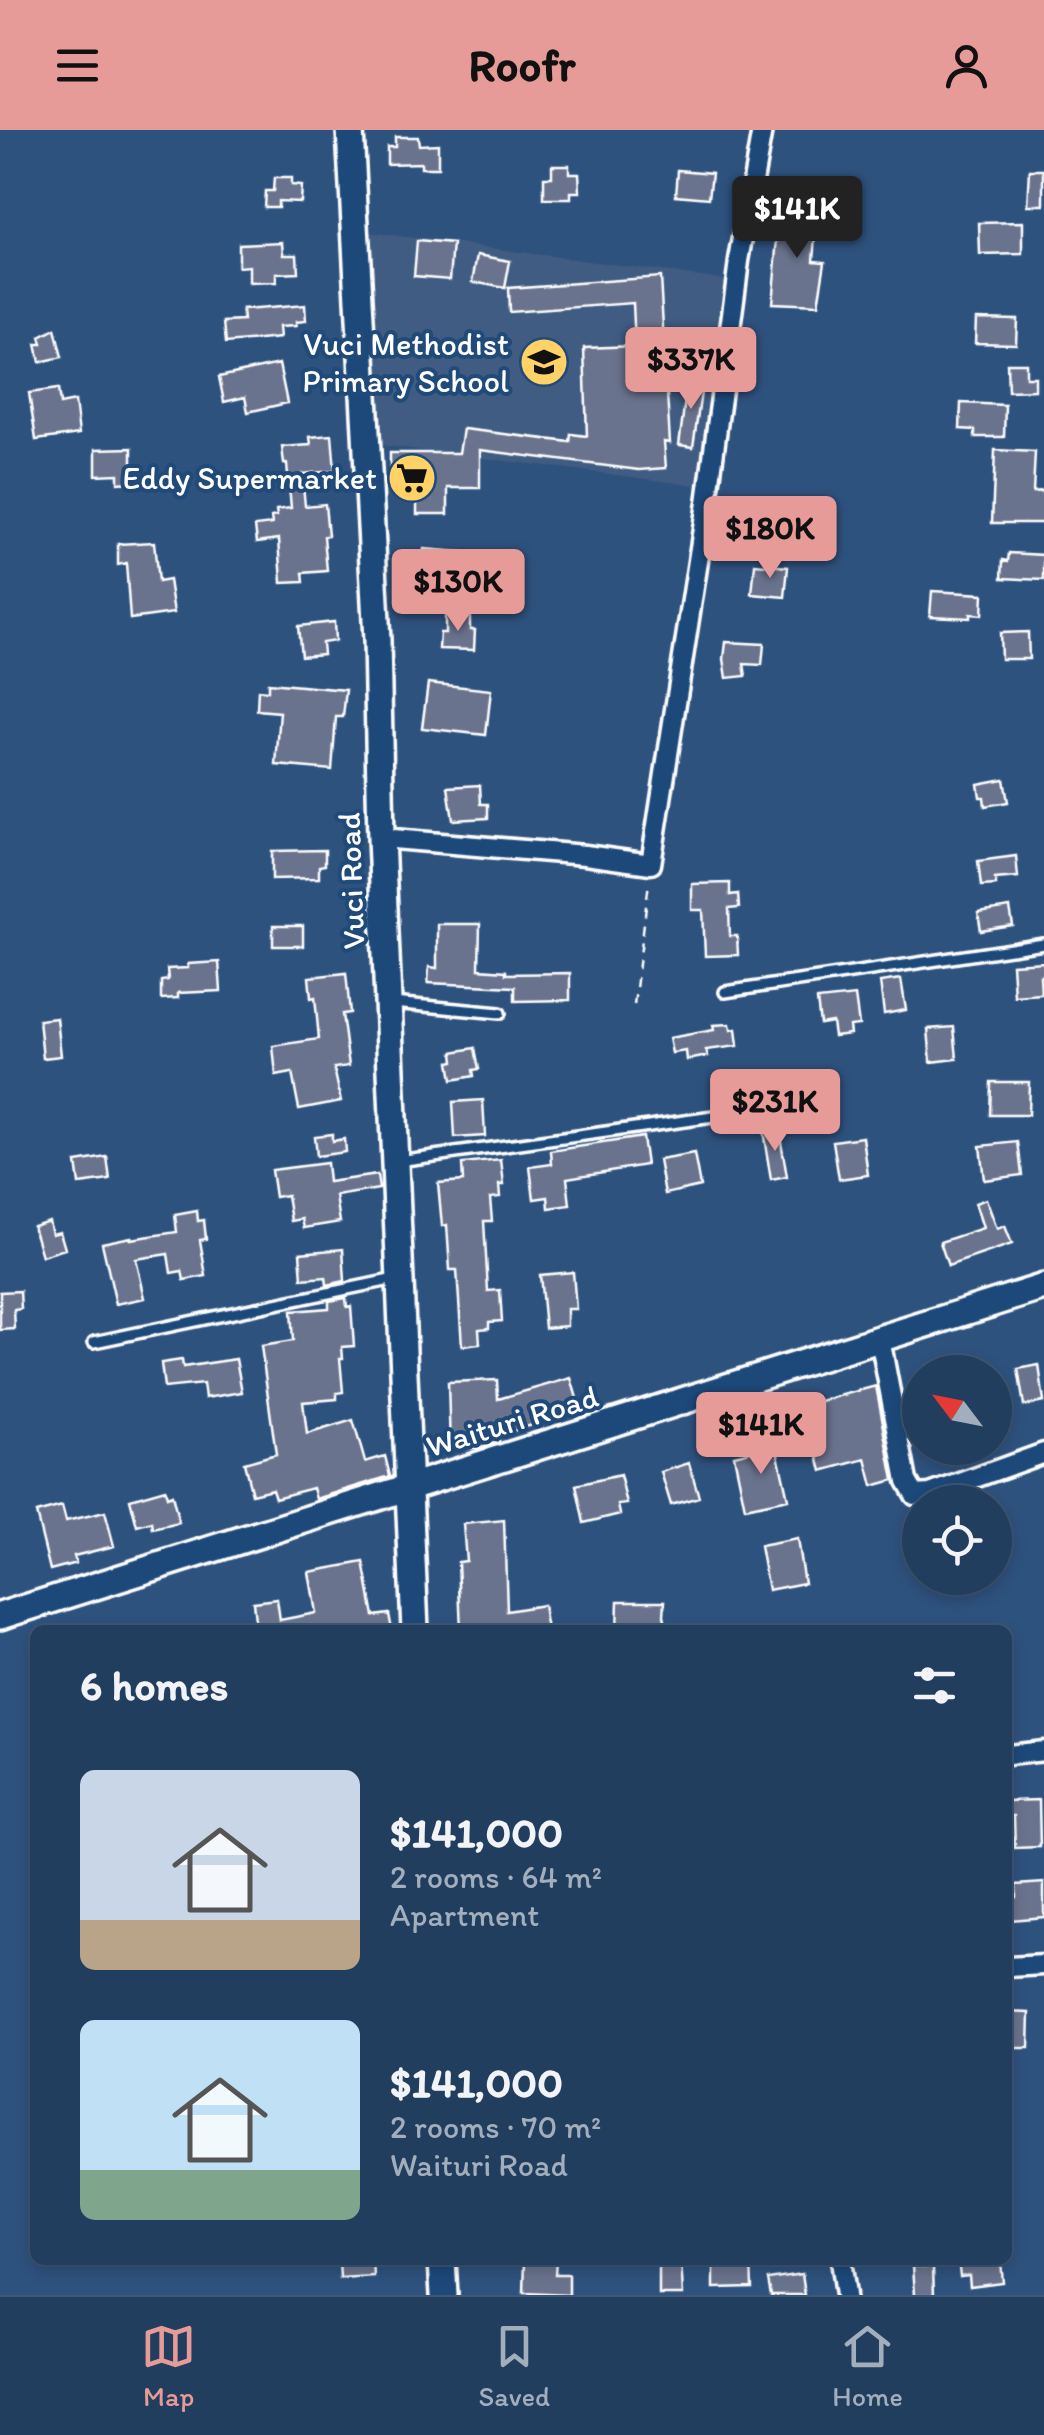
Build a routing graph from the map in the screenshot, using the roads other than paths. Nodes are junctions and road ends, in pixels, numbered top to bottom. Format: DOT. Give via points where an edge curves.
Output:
graph roads {
  1 [pos="350,130"];
  2 [pos="762,130"];
  3 [pos="381,838"];
  4 [pos="1044,944"];
  5 [pos="725,992"];
  6 [pos="389,1003"];
  7 [pos="500,1013"];
  8 [pos="822,1102"];
  9 [pos="396,1161"];
  10 [pos="399,1278"];
  11 [pos="1044,1287"];
  12 [pos="880,1340"];
  13 [pos="94,1342"];
  14 [pos="1044,1453"];
  15 [pos="409,1488"];
  16 [pos="0,1616"];
  17 [pos="415,1625"];
  18 [pos="1044,1751"];
  19 [pos="1012,1755"];
  20 [pos="1044,1965"];
  21 [pos="1012,1967"];
  22 [pos="442,2265"];
  23 [pos="841,2265"];
  24 [pos="444,2295"];
  25 [pos="845,2295"];
  1 -- 3 [label="main road, Vuci Road"];
  2 -- 3 [label="street" via="651,864"];
  3 -- 6 [label="main road, Vuci Road"];
  4 -- 5 [label="lane"];
  6 -- 7 [label="lane"];
  6 -- 9 [label="main road, Vuci Road"];
  8 -- 9 [label="lane"];
  9 -- 10 [label="main road, Vuci Road"];
  10 -- 13 [label="lane"];
  10 -- 15 [label="main road, Vuci Road"];
  11 -- 12 [label="main road, Waituri Road"];
  12 -- 14 [label="street" via="915,1495"];
  12 -- 15 [label="main road, Waituri Road"];
  15 -- 16 [label="main road, Waituri Road"];
  15 -- 17 [label="main road, Vuci Road"];
  18 -- 19 [label="street"];
  20 -- 21 [label="street"];
  22 -- 24 [label="main road"];
  23 -- 25 [label="street"];
}
